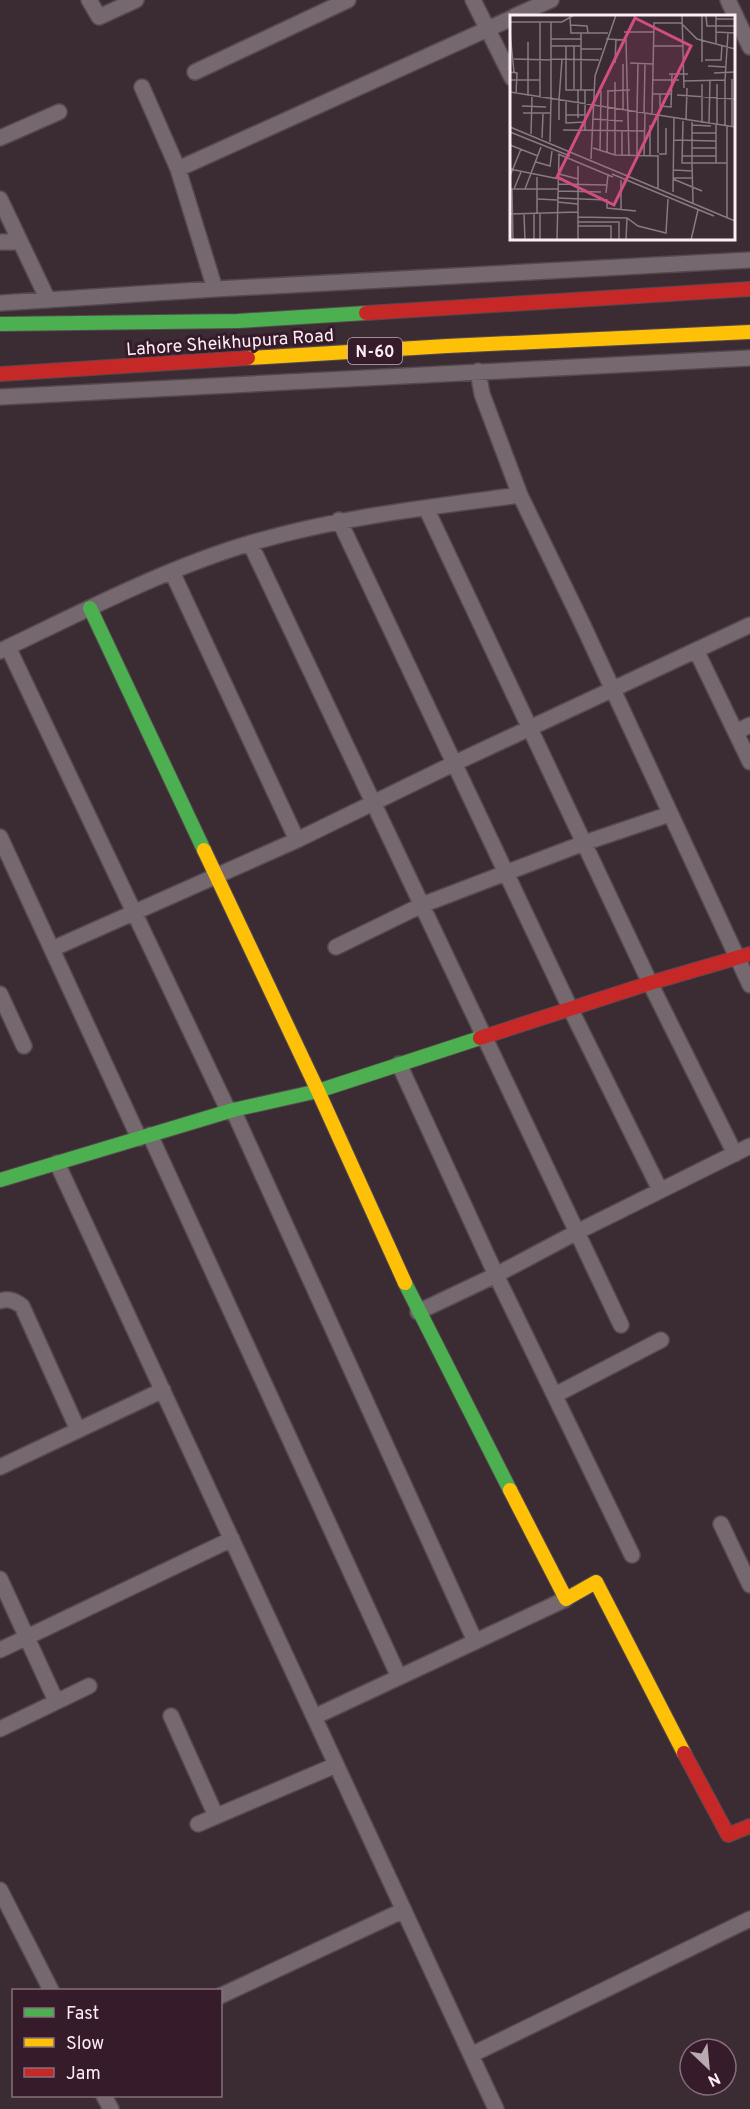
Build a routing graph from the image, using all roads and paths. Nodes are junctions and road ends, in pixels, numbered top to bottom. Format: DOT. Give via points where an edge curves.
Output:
graph roads {
  1 [pos="89,0"];
  2 [pos="136,0"];
  3 [pos="348,0"];
  4 [pos="473,0"];
  5 [pos="551,0"];
  6 [pos="728,0"];
  7 [pos="517,15"];
  8 [pos="510,18"];
  9 [pos="487,29"];
  10 [pos="749,45"];
  11 [pos="195,72"];
  12 [pos="510,74"];
  13 [pos="142,87"];
  14 [pos="59,112"];
  15 [pos="0,138"];
  16 [pos="178,169"];
  17 [pos="0,199"];
  18 [pos="0,242"];
  19 [pos="20,242"];
  20 [pos="750,260"];
  21 [pos="215,289"];
  22 [pos="750,289"];
  23 [pos="48,300"];
  24 [pos="0,303"];
  25 [pos="0,324"];
  26 [pos="750,332"];
  27 [pos="750,358"];
  28 [pos="478,371"];
  29 [pos="0,374"];
  30 [pos="0,397"];
  31 [pos="520,495"];
  32 [pos="426,508"];
  33 [pos="339,520"];
  34 [pos="250,543"];
  35 [pos="172,572"];
  36 [pos="90,608"];
  37 [pos="750,625"];
  38 [pos="4,649"];
  39 [pos="696,650"];
  40 [pos="613,689"];
  41 [pos="750,725"];
  42 [pos="530,729"];
  43 [pos="736,732"];
  44 [pos="750,762"];
  45 [pos="455,763"];
  46 [pos="372,804"];
  47 [pos="670,814"];
  48 [pos="0,837"];
  49 [pos="297,840"];
  50 [pos="584,843"];
  51 [pos="506,872"];
  52 [pos="216,877"];
  53 [pos="422,905"];
  54 [pos="134,913"];
  55 [pos="336,947"];
  56 [pos="52,950"];
  57 [pos="744,956"];
  58 [pos="650,983"];
  59 [pos="750,985"];
  60 [pos="2,1003"];
  61 [pos="571,1010"];
  62 [pos="485,1036"];
  63 [pos="24,1046"];
  64 [pos="399,1064"];
  65 [pos="318,1091"];
  66 [pos="231,1111"];
  67 [pos="145,1137"];
  68 [pos="750,1146"];
  69 [pos="735,1154"];
  70 [pos="57,1162"];
  71 [pos="0,1179"];
  72 [pos="660,1190"];
  73 [pos="576,1232"];
  74 [pos="496,1275"];
  75 [pos="0,1301"];
  76 [pos="418,1312"];
  77 [pos="621,1325"];
  78 [pos="661,1340"];
  79 [pos="163,1390"];
  80 [pos="555,1395"];
  81 [pos="78,1430"];
  82 [pos="0,1467"];
  83 [pos="721,1524"];
  84 [pos="232,1539"];
  85 [pos="632,1555"];
  86 [pos="0,1579"];
  87 [pos="750,1586"];
  88 [pos="566,1599"];
  89 [pos="26,1637"];
  90 [pos="475,1641"];
  91 [pos="0,1650"];
  92 [pos="399,1677"];
  93 [pos="89,1686"];
  94 [pos="56,1701"];
  95 [pos="171,1716"];
  96 [pos="314,1717"];
  97 [pos="0,1729"];
  98 [pos="336,1765"];
  99 [pos="216,1816"];
  100 [pos="198,1824"];
  101 [pos="750,1826"];
  102 [pos="0,1890"];
  103 [pos="404,1910"];
  104 [pos="750,1919"];
  105 [pos="50,1989"];
  106 [pos="222,1995"];
  107 [pos="471,2055"];
  108 [pos="496,2109"];
  1 -- 2 [label="street" via="99,17"];
  3 -- 11 [label="street"];
  4 -- 9 [label="street"];
  5 -- 7 [label="street"];
  6 -- 10 [label="street"];
  8 -- 9 [label="street"];
  9 -- 12 [label="street"];
  9 -- 16 [label="street"];
  13 -- 16 [label="street"];
  14 -- 15 [label="street"];
  16 -- 21 [label="street"];
  17 -- 19 [label="street"];
  18 -- 19 [label="street"];
  19 -- 23 [label="street"];
  20 -- 21 [label="street"];
  21 -- 23 [label="street"];
  22 -- 25 [label="main road, Lahore Sheikhupura Road / N-60" via="238,321"];
  23 -- 24 [label="street"];
  26 -- 29 [label="main road, Lahore Sheikhupura Road / N-60"];
  27 -- 28 [label="street"];
  28 -- 30 [label="street"];
  28 -- 31 [label="street" via="482,394"];
  31 -- 32 [label="street"];
  31 -- 40 [label="street"];
  32 -- 33 [label="street"];
  32 -- 42 [label="street"];
  33 -- 34 [label="street"];
  33 -- 45 [label="street"];
  34 -- 35 [label="street"];
  34 -- 46 [label="street"];
  35 -- 36 [label="street"];
  35 -- 49 [label="street"];
  36 -- 38 [label="street"];
  36 -- 52 [label="main road"];
  37 -- 39 [label="street"];
  38 -- 54 [label="street"];
  39 -- 40 [label="street"];
  39 -- 43 [label="street"];
  40 -- 42 [label="street"];
  40 -- 47 [label="street"];
  41 -- 43 [label="street"];
  42 -- 45 [label="street"];
  42 -- 50 [label="street"];
  43 -- 44 [label="street"];
  45 -- 46 [label="street"];
  45 -- 51 [label="street"];
  46 -- 49 [label="street"];
  46 -- 53 [label="street"];
  47 -- 50 [label="street"];
  47 -- 57 [label="street"];
  48 -- 56 [label="street"];
  49 -- 52 [label="street"];
  50 -- 51 [label="street"];
  50 -- 58 [label="street"];
  51 -- 53 [label="street"];
  51 -- 61 [label="street"];
  52 -- 54 [label="street"];
  52 -- 65 [label="main road"];
  53 -- 55 [label="street"];
  53 -- 62 [label="street"];
  54 -- 56 [label="street"];
  54 -- 66 [label="street"];
  56 -- 67 [label="street"];
  57 -- 58 [label="main road"];
  57 -- 59 [label="street"];
  58 -- 61 [label="main road"];
  58 -- 69 [label="street"];
  60 -- 63 [label="street"];
  61 -- 62 [label="main road"];
  61 -- 72 [label="street"];
  62 -- 64 [label="main road"];
  62 -- 73 [label="street"];
  64 -- 65 [label="main road"];
  64 -- 74 [label="street"];
  65 -- 66 [label="main road"];
  65 -- 76 [label="main road"];
  66 -- 67 [label="main road"];
  66 -- 90 [label="street"];
  67 -- 70 [label="main road"];
  67 -- 92 [label="street"];
  68 -- 69 [label="street"];
  69 -- 72 [label="street"];
  70 -- 71 [label="main road"];
  70 -- 79 [label="street"];
  72 -- 73 [label="street"];
  73 -- 74 [label="street"];
  73 -- 77 [label="street"];
  74 -- 76 [label="street"];
  74 -- 80 [label="street"];
  75 -- 81 [label="street" via="14,1300 22,1306"];
  76 -- 88 [label="main road"];
  78 -- 80 [label="street"];
  79 -- 81 [label="street"];
  79 -- 84 [label="street"];
  80 -- 85 [label="street"];
  81 -- 82 [label="street"];
  83 -- 87 [label="street"];
  84 -- 89 [label="street"];
  84 -- 96 [label="street"];
  86 -- 89 [label="street"];
  88 -- 90 [label="street"];
  88 -- 101 [label="main road" via="596,1582 724,1830 728,1835"];
  89 -- 91 [label="street"];
  89 -- 94 [label="street"];
  90 -- 92 [label="street"];
  92 -- 96 [label="street"];
  93 -- 94 [label="street"];
  94 -- 97 [label="street"];
  95 -- 99 [label="street"];
  96 -- 98 [label="street"];
  98 -- 99 [label="street"];
  98 -- 103 [label="street"];
  99 -- 100 [label="street"];
  102 -- 105 [label="street"];
  103 -- 106 [label="street"];
  103 -- 107 [label="street"];
  104 -- 107 [label="street"];
  107 -- 108 [label="street"];
}
